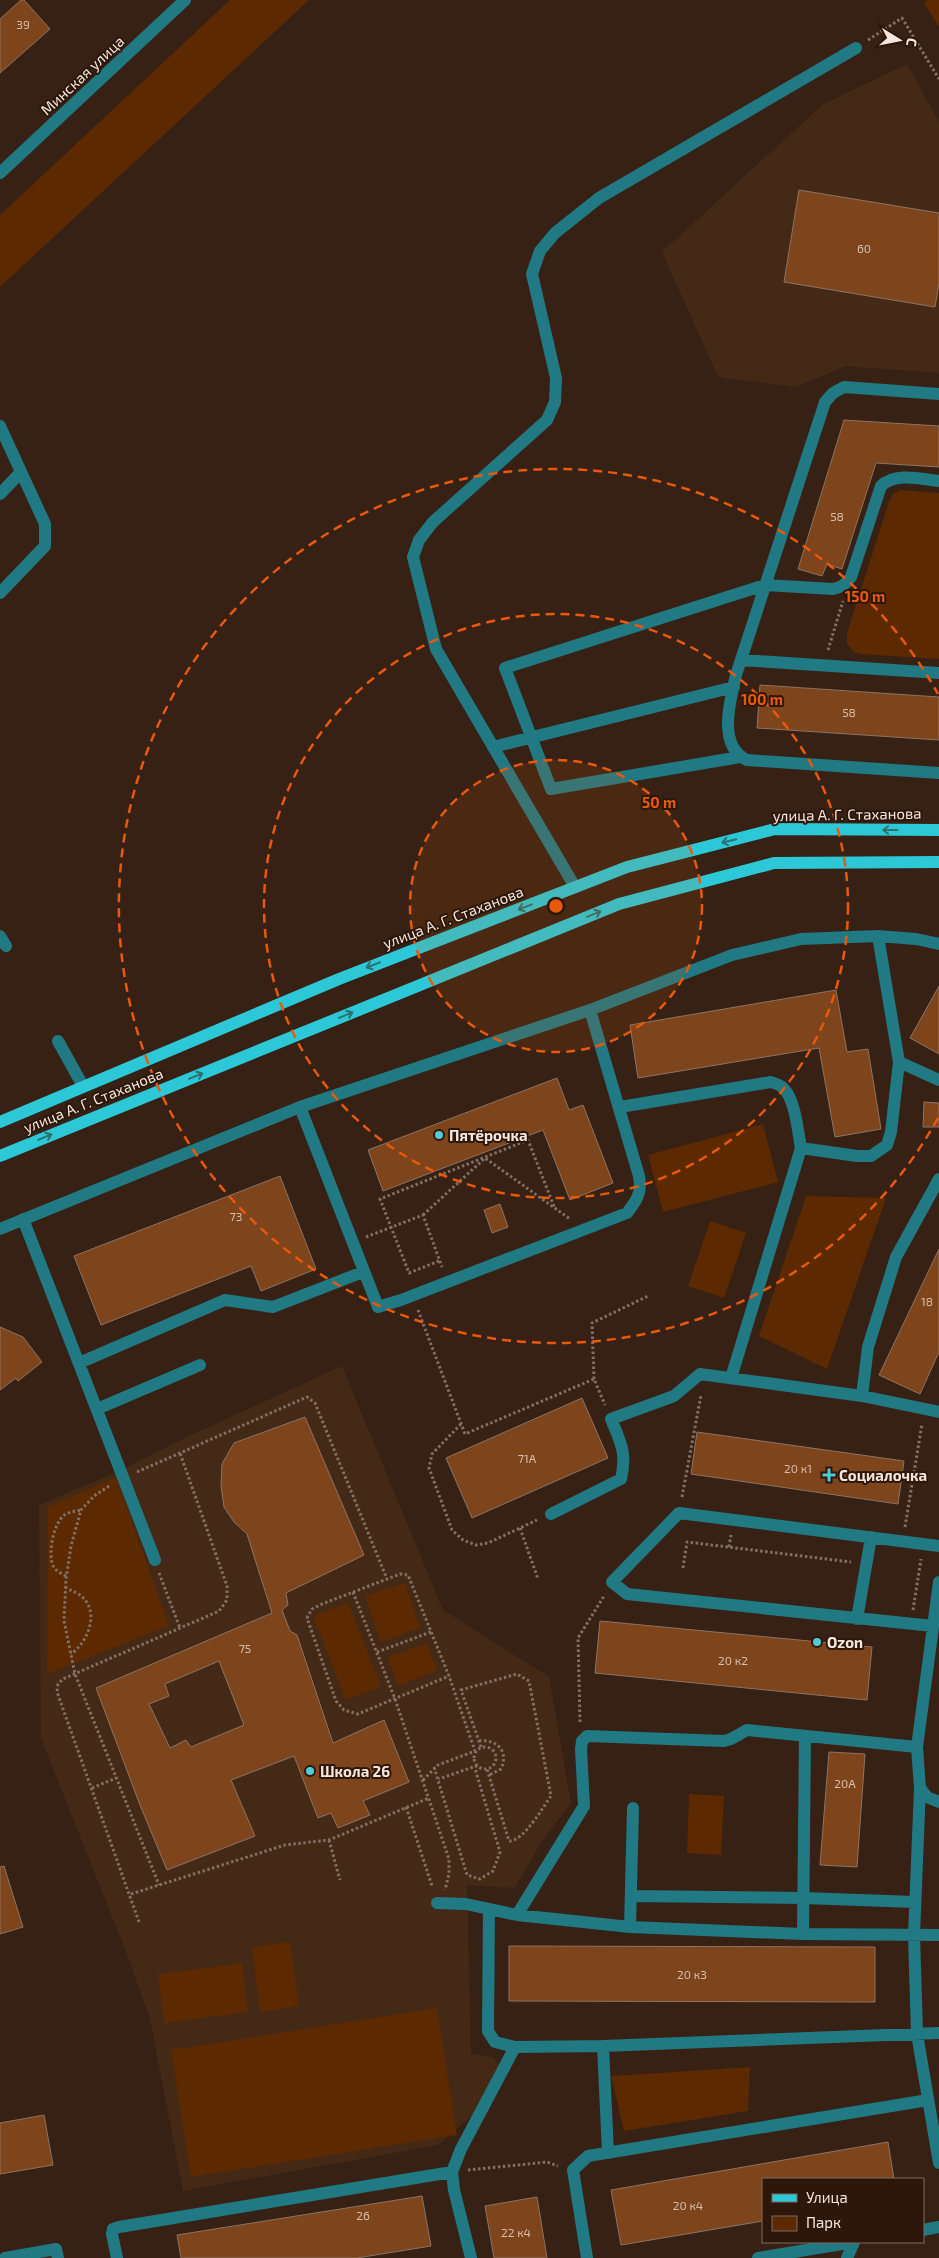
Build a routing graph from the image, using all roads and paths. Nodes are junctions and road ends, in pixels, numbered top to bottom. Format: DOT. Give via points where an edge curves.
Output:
graph roads {
  1 [pos="185,0"];
  2 [pos="856,48"];
  3 [pos="939,79"];
  4 [pos="0,173"];
  5 [pos="939,394"];
  6 [pos="0,426"];
  7 [pos="21,472"];
  8 [pos="939,481"];
  9 [pos="0,494"];
  10 [pos="851,577"];
  11 [pos="766,585"];
  12 [pos="0,593"];
  13 [pos="741,660"];
  14 [pos="823,666"];
  15 [pos="939,673"];
  16 [pos="734,687"];
  17 [pos="530,738"];
  18 [pos="493,747"];
  19 [pos="740,757"];
  20 [pos="939,773"];
  21 [pos="939,830"];
  22 [pos="939,862"];
  23 [pos="575,887"];
  24 [pos="878,936"];
  25 [pos="939,944"];
  26 [pos="590,1010"];
  27 [pos="58,1041"];
  28 [pos="899,1062"];
  29 [pos="939,1080"];
  30 [pos="83,1086"];
  31 [pos="300,1106"];
  32 [pos="620,1107"];
  33 [pos="0,1122"];
  34 [pos="801,1148"];
  35 [pos="0,1156"];
  36 [pos="485,1158"];
  37 [pos="939,1179"];
  38 [pos="555,1209"];
  39 [pos="423,1215"];
  40 [pos="23,1219"];
  41 [pos="391,1227"];
  42 [pos="0,1228"];
  43 [pos="585,1230"];
  44 [pos="351,1243"];
  45 [pos="439,1261"];
  46 [pos="363,1272"];
  47 [pos="448,1282"];
  48 [pos="412,1295"];
  49 [pos="648,1296"];
  50 [pos="79,1363"];
  51 [pos="200,1364"];
  52 [pos="704,1375"];
  53 [pos="594,1378"];
  54 [pos="732,1378"];
  55 [pos="862,1396"];
  56 [pos="97,1409"];
  57 [pos="925,1409"];
  58 [pos="939,1412"];
  59 [pos="611,1419"];
  60 [pos="461,1424"];
  61 [pos="180,1452"];
  62 [pos="123,1478"];
  63 [pos="81,1510"];
  64 [pos="679,1513"];
  65 [pos="551,1514"];
  66 [pos="520,1528"];
  67 [pos="871,1537"];
  68 [pos="903,1541"];
  69 [pos="923,1544"];
  70 [pos="939,1546"];
  71 [pos="155,1560"];
  72 [pos="866,1563"];
  73 [pos="683,1568"];
  74 [pos="66,1576"];
  75 [pos="387,1579"];
  76 [pos="538,1579"];
  77 [pos="612,1582"];
  78 [pos="939,1582"];
  79 [pos="65,1587"];
  80 [pos="353,1592"];
  81 [pos="857,1619"];
  82 [pos="910,1624"];
  83 [pos="933,1626"];
  84 [pos="180,1628"];
  85 [pos="431,1632"];
  86 [pos="377,1652"];
  87 [pos="71,1654"];
  88 [pos="75,1674"];
  89 [pos="448,1676"];
  90 [pos="394,1699"];
  91 [pos="587,1736"];
  92 [pos="805,1736"];
  93 [pos="479,1741"];
  94 [pos="481,1747"];
  95 [pos="917,1747"];
  96 [pos="476,1751"];
  97 [pos="503,1752"];
  98 [pos="496,1754"];
  99 [pos="476,1766"];
  100 [pos="434,1767"];
  101 [pos="487,1769"];
  102 [pos="489,1776"];
  103 [pos="116,1778"];
  104 [pos="439,1779"];
  105 [pos="423,1780"];
  106 [pos="92,1788"];
  107 [pos="920,1788"];
  108 [pos="429,1798"];
  109 [pos="939,1802"];
  110 [pos="406,1807"];
  111 [pos="633,1808"];
  112 [pos="329,1840"];
  113 [pos="340,1880"];
  114 [pos="159,1886"];
  115 [pos="432,1886"];
  116 [pos="131,1894"];
  117 [pos="632,1896"];
  118 [pos="804,1898"];
  119 [pos="914,1902"];
  120 [pos="438,1903"];
  121 [pos="488,1909"];
  122 [pos="517,1916"];
  123 [pos="139,1922"];
  124 [pos="630,1927"];
  125 [pos="804,1934"];
  126 [pos="914,1935"];
  127 [pos="939,1935"];
  128 [pos="939,2033"];
  129 [pos="917,2034"];
  130 [pos="603,2046"];
  131 [pos="515,2048"];
  132 [pos="928,2100"];
  133 [pos="608,2153"];
  134 [pos="939,2163"];
  135 [pos="573,2170"];
  136 [pos="452,2172"];
  137 [pos="939,2228"];
  138 [pos="924,2230"];
  139 [pos="848,2243"];
  140 [pos="854,2243"];
  141 [pos="5,2258"];
  142 [pos="58,2258"];
  143 [pos="117,2258"];
  144 [pos="471,2258"];
  145 [pos="587,2258"];
  146 [pos="758,2258"];
  147 [pos="847,2258"];
  1 -- 4 [label="street, Минская улица"];
  2 -- 3 [label="path" via="902,18"];
  2 -- 18 [label="street" via="599,198 555,233 540,251 532,274 556,378 555,402 547,420 433,522 419,540 413,557 436,649"];
  5 -- 11 [label="street" via="844,387 830,396 821,411"];
  6 -- 7 [label="street"];
  7 -- 9 [label="street"];
  7 -- 12 [label="street" via="45,524 46,546"];
  8 -- 10 [label="street" via="898,478 881,486"];
  10 -- 11 [label="street" via="844,586 833,590"];
  10 -- 14 [label="path"];
  11 -- 13 [label="street"];
  11 -- 17 [label="street" via="505,668"];
  13 -- 14 [label="street"];
  13 -- 16 [label="street"];
  14 -- 15 [label="street"];
  16 -- 17 [label="street"];
  16 -- 19 [label="street" via="728,739"];
  17 -- 18 [label="street"];
  17 -- 19 [label="street" via="551,790"];
  18 -- 23 [label="street"];
  19 -- 20 [label="street"];
  21 -- 23 [label="main road, улица А. Г. Стаханова, one-way" via="775,829 628,867"];
  35 -- 22 [label="main road, улица А. Г. Стаханова, one-way" via="619,904 774,863"];
  23 -- 30 [label="main road, улица А. Г. Стаханова, one-way" via="338,979"];
  24 -- 25 [label="street"];
  24 -- 26 [label="street" via="801,938 732,955"];
  24 -- 28 [label="street"];
  26 -- 31 [label="street"];
  26 -- 32 [label="street"];
  27 -- 30 [label="street"];
  28 -- 29 [label="street"];
  28 -- 34 [label="street" via="887,1145 871,1156"];
  30 -- 33 [label="main road, улица А. Г. Стаханова"];
  31 -- 40 [label="street"];
  31 -- 44 [label="street"];
  32 -- 34 [label="street" via="771,1082 786,1090 791,1100"];
  32 -- 43 [label="street" via="641,1186 638,1198 627,1213"];
  34 -- 54 [label="street"];
  36 -- 38 [label="path"];
  36 -- 38 [label="path" via="528,1140"];
  36 -- 39 [label="path"];
  36 -- 41 [label="path" via="380,1199"];
  37 -- 55 [label="street" via="896,1257 868,1347"];
  38 -- 43 [label="path"];
  39 -- 41 [label="path"];
  39 -- 45 [label="path"];
  40 -- 42 [label="street"];
  40 -- 50 [label="street"];
  41 -- 44 [label="path"];
  41 -- 45 [label="path" via="408,1274"];
  43 -- 47 [label="street"];
  44 -- 46 [label="street"];
  45 -- 47 [label="path"];
  46 -- 48 [label="street" via="378,1307"];
  46 -- 50 [label="street" via="273,1308 225,1300"];
  47 -- 48 [label="street"];
  48 -- 60 [label="path"];
  49 -- 53 [label="path" via="592,1323"];
  50 -- 56 [label="street"];
  51 -- 56 [label="street"];
  52 -- 54 [label="street"];
  52 -- 59 [label="street" via="700,1374 674,1396"];
  52 -- 64 [label="path"];
  53 -- 59 [label="path"];
  53 -- 60 [label="path" via="465,1434"];
  54 -- 55 [label="street"];
  55 -- 57 [label="street"];
  56 -- 62 [label="street"];
  57 -- 58 [label="street"];
  57 -- 68 [label="path"];
  59 -- 65 [label="street" via="624,1450 621,1479"];
  60 -- 66 [label="path" via="432,1454 430,1468 452,1530 476,1546"];
  61 -- 62 [label="path"];
  61 -- 75 [label="path" via="307,1396 315,1403"];
  61 -- 84 [label="path" via="227,1586 227,1600 219,1611"];
  62 -- 63 [label="path" via="94,1496"];
  62 -- 71 [label="street"];
  63 -- 74 [label="path"];
  63 -- 74 [label="path" via="69,1512 60,1519 55,1532 52,1564"];
  64 -- 67 [label="street"];
  64 -- 77 [label="street"];
  65 -- 66 [label="path"];
  66 -- 76 [label="path"];
  67 -- 68 [label="street"];
  67 -- 72 [label="street"];
  68 -- 69 [label="street"];
  69 -- 70 [label="street"];
  69 -- 82 [label="path"];
  71 -- 84 [label="path"];
  72 -- 73 [label="path" via="687,1542"];
  72 -- 81 [label="street"];
  74 -- 79 [label="path"];
  75 -- 80 [label="path"];
  75 -- 85 [label="path" via="408,1574"];
  77 -- 81 [label="street" via="627,1594"];
  77 -- 91 [label="path" via="578,1638 580,1725"];
  78 -- 83 [label="street"];
  79 -- 87 [label="path" via="64,1621"];
  79 -- 87 [label="path" via="87,1603 90,1614 90,1629"];
  80 -- 86 [label="path"];
  80 -- 90 [label="path" via="312,1609 307,1618 336,1701 344,1710 358,1714"];
  81 -- 82 [label="street"];
  82 -- 83 [label="street"];
  83 -- 95 [label="street"];
  84 -- 88 [label="path"];
  85 -- 86 [label="path"];
  85 -- 89 [label="path"];
  86 -- 90 [label="path"];
  87 -- 88 [label="path"];
  88 -- 103 [label="path"];
  88 -- 106 [label="path" via="63,1679 57,1692"];
  89 -- 90 [label="path"];
  89 -- 96 [label="path"];
  90 -- 105 [label="path"];
  91 -- 92 [label="street" via="728,1740 747,1730"];
  91 -- 122 [label="street" via="582,1741 581,1750 584,1806"];
  92 -- 95 [label="street"];
  92 -- 118 [label="street"];
  93 -- 94 [label="path"];
  93 -- 97 [label="path" via="493,1741"];
  93 -- 102 [label="path" via="461,1690 517,1674 529,1681 551,1796 524,1833 514,1841 509,1841"];
  94 -- 96 [label="path"];
  94 -- 98 [label="path" via="491,1748"];
  95 -- 107 [label="street"];
  96 -- 99 [label="path" via="473,1758"];
  96 -- 100 [label="path"];
  97 -- 98 [label="path"];
  97 -- 102 [label="path" via="501,1769"];
  98 -- 101 [label="path" via="496,1762"];
  99 -- 101 [label="path"];
  99 -- 104 [label="path"];
  99 -- 104 [label="path" via="500,1852 493,1870 480,1879 467,1875"];
  100 -- 104 [label="path"];
  100 -- 105 [label="path"];
  101 -- 102 [label="path"];
  103 -- 106 [label="path"];
  103 -- 114 [label="path"];
  105 -- 108 [label="path"];
  106 -- 116 [label="path"];
  107 -- 109 [label="street" via="927,1797"];
  107 -- 119 [label="street"];
  108 -- 110 [label="path"];
  108 -- 120 [label="path" via="449,1859 449,1874"];
  110 -- 112 [label="path"];
  110 -- 115 [label="path"];
  111 -- 117 [label="street"];
  112 -- 113 [label="path"];
  112 -- 114 [label="path" via="285,1845"];
  114 -- 116 [label="path"];
  116 -- 123 [label="path"];
  117 -- 118 [label="street"];
  117 -- 124 [label="street"];
  118 -- 119 [label="street"];
  118 -- 125 [label="street"];
  119 -- 126 [label="street"];
  120 -- 121 [label="street"];
  121 -- 122 [label="street"];
  121 -- 131 [label="street" via="488,2031 495,2042"];
  122 -- 124 [label="street"];
  124 -- 125 [label="street"];
  125 -- 126 [label="street"];
  126 -- 127 [label="street"];
  126 -- 129 [label="street"];
  128 -- 129 [label="street"];
  129 -- 130 [label="street"];
  129 -- 132 [label="street"];
  130 -- 131 [label="street"];
  130 -- 133 [label="street"];
  131 -- 136 [label="street"];
  132 -- 133 [label="street"];
  132 -- 134 [label="street"];
  133 -- 135 [label="street" via="588,2156"];
  135 -- 136 [label="path" via="547,2162"];
  135 -- 145 [label="street"];
  136 -- 143 [label="street" via="118,2227 112,2234"];
  136 -- 144 [label="street"];
  137 -- 138 [label="street"];
  139 -- 146 [label="street"];
  140 -- 147 [label="street"];
  141 -- 142 [label="street" via="56,2248"];
}
